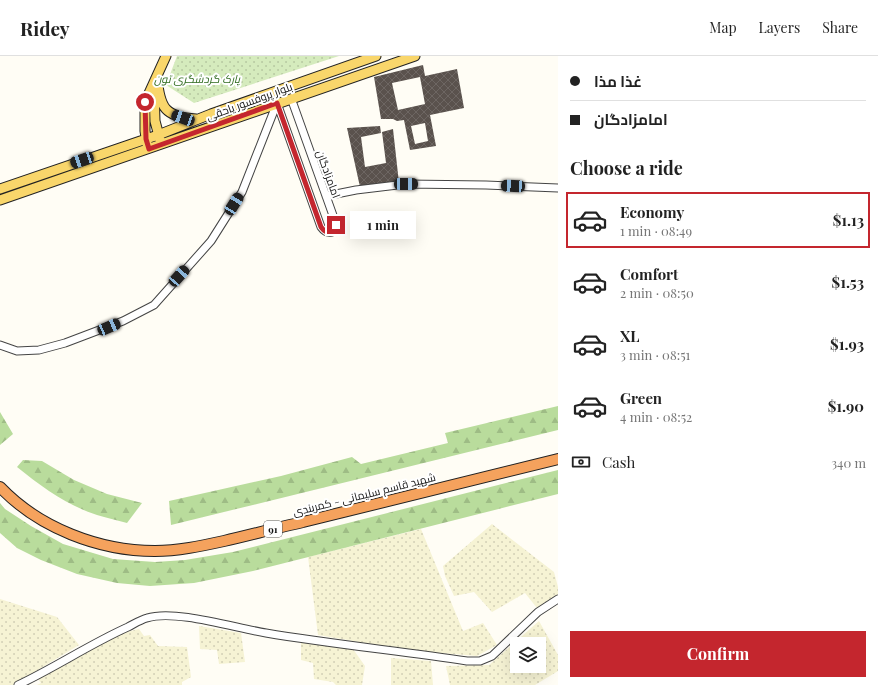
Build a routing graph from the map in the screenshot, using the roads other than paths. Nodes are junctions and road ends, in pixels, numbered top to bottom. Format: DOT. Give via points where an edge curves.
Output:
graph roads {
  1 [pos="166,56"];
  2 [pos="376,56"];
  3 [pos="415,56"];
  4 [pos="156,80"];
  5 [pos="291,98"];
  6 [pos="145,102"];
  7 [pos="277,103"];
  8 [pos="211,114"];
  9 [pos="215,126"];
  10 [pos="157,131"];
  11 [pos="145,135"];
  12 [pos="162,145"];
  13 [pos="124,146"];
  14 [pos="149,149"];
  15 [pos="558,188"];
  16 [pos="0,189"];
  17 [pos="326,196"];
  18 [pos="0,200"];
  19 [pos="0,345"];
  20 [pos="558,459"];
  21 [pos="0,487"];
  22 [pos="558,599"];
  23 [pos="18,685"];
  1 -- 4 [label="main road"];
  2 -- 8 [label="main road, بلوار پروفسور یاحقی"];
  3 -- 5 [label="main road, بلوار پروفسور یاحقی"];
  4 -- 6 [label="main road"];
  4 -- 8 [label="main road" via="164,107 170,113 196,119"];
  4 -- 10 [label="main road" via="154,114"];
  5 -- 7 [label="main road, بلوار پروفسور یاحقی"];
  5 -- 17 [label="street, امامزادگان"];
  6 -- 11 [label="main road"];
  6 -- 13 [label="main road" via="141,129"];
  7 -- 9 [label="main road, بلوار پروفسور یاحقی"];
  7 -- 17 [label="street, امامزادگان" via="321,227 327,233 332,232 336,225"];
  7 -- 19 [label="street" via="242,192 211,241 154,305 95,333 59,345 39,350 17,351"];
  8 -- 9 [label="main road"];
  8 -- 10 [label="main road, بلوار پروفسور یاحقی"];
  9 -- 12 [label="main road, بلوار پروفسور یاحقی"];
  10 -- 11 [label="main road, بلوار پروفسور یاحقی"];
  10 -- 12 [label="main road"];
  11 -- 13 [label="main road, بلوار پروفسور یاحقی"];
  11 -- 14 [label="main road"];
  12 -- 14 [label="main road, بلوار پروفسور یاحقی"];
  13 -- 16 [label="main road, بلوار پروفسور یاحقی"];
  14 -- 18 [label="main road, بلوار پروفسور یاحقی"];
  15 -- 17 [label="street" via="406,184"];
  20 -- 21 [label="highway, شهید قاسم سلیمانی - کمربندی / 91" via="213,544 156,551 111,547 86,541 37,516 15,502"];
  22 -- 23 [label="street" via="538,612 492,656 480,661 266,633 188,618 157,616 143,619 118,631"];
}
